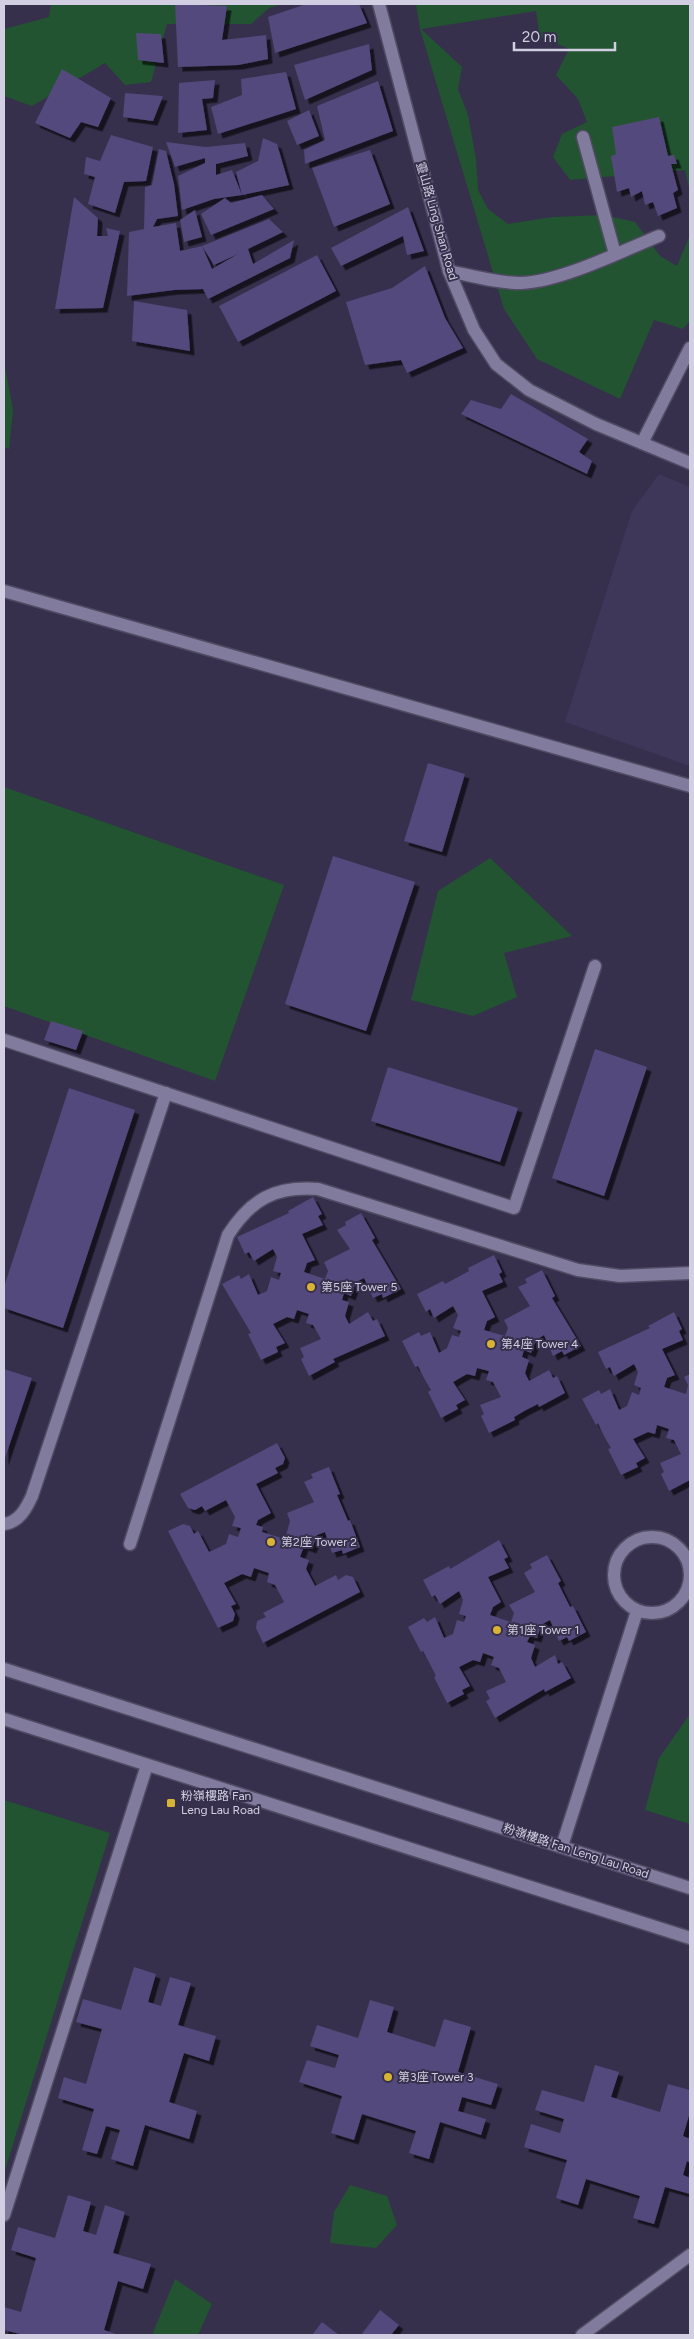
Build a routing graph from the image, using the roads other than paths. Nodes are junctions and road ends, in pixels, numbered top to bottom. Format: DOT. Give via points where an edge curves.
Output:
graph roads {
  1 [pos="379,4"];
  2 [pos="583,137"];
  3 [pos="660,236"];
  4 [pos="615,254"];
  5 [pos="449,271"];
  6 [pos="690,348"];
  7 [pos="642,443"];
  8 [pos="690,463"];
  9 [pos="4,592"];
  10 [pos="690,786"];
  11 [pos="594,966"];
  12 [pos="4,1040"];
  13 [pos="166,1094"];
  14 [pos="690,1273"];
  15 [pos="4,1524"];
  16 [pos="130,1544"];
  17 [pos="686,1549"];
  18 [pos="637,1611"];
  19 [pos="4,1669"];
  20 [pos="4,1719"];
  21 [pos="147,1765"];
  22 [pos="562,1846"];
  23 [pos="690,1888"];
  24 [pos="690,1938"];
  25 [pos="4,2215"];
  26 [pos="690,2255"];
  27 [pos="582,2335"];
  1 -- 5 [label="street, 靈山路 Ling Shan Road"];
  2 -- 4 [label="street"];
  3 -- 4 [label="street"];
  4 -- 5 [label="street" via="549,279 523,283"];
  5 -- 7 [label="street, 靈山路 Ling Shan Road" via="474,330 496,364 529,390"];
  6 -- 7 [label="street"];
  7 -- 8 [label="street, 靈山路 Ling Shan Road"];
  9 -- 10 [label="street"];
  11 -- 13 [label="street" via="514,1208"];
  12 -- 13 [label="street"];
  13 -- 15 [label="street" via="32,1496 24,1513"];
  14 -- 16 [label="street" via="599,1275 318,1189 282,1190 266,1196 238,1220 228,1235"];
  17 -- 18 [label="street" via="690,1574 682,1598 662,1612 649,1614"];
  17 -- 18 [label="street" via="648,1536 626,1547 618,1557 614,1576 618,1594"];
  18 -- 22 [label="street"];
  19 -- 22 [label="street, 粉嶺樓路 Fan Leng Lau Road"];
  20 -- 21 [label="street"];
  21 -- 24 [label="street"];
  21 -- 25 [label="street"];
  22 -- 23 [label="street, 粉嶺樓路 Fan Leng Lau Road"];
  26 -- 27 [label="street"];
}
